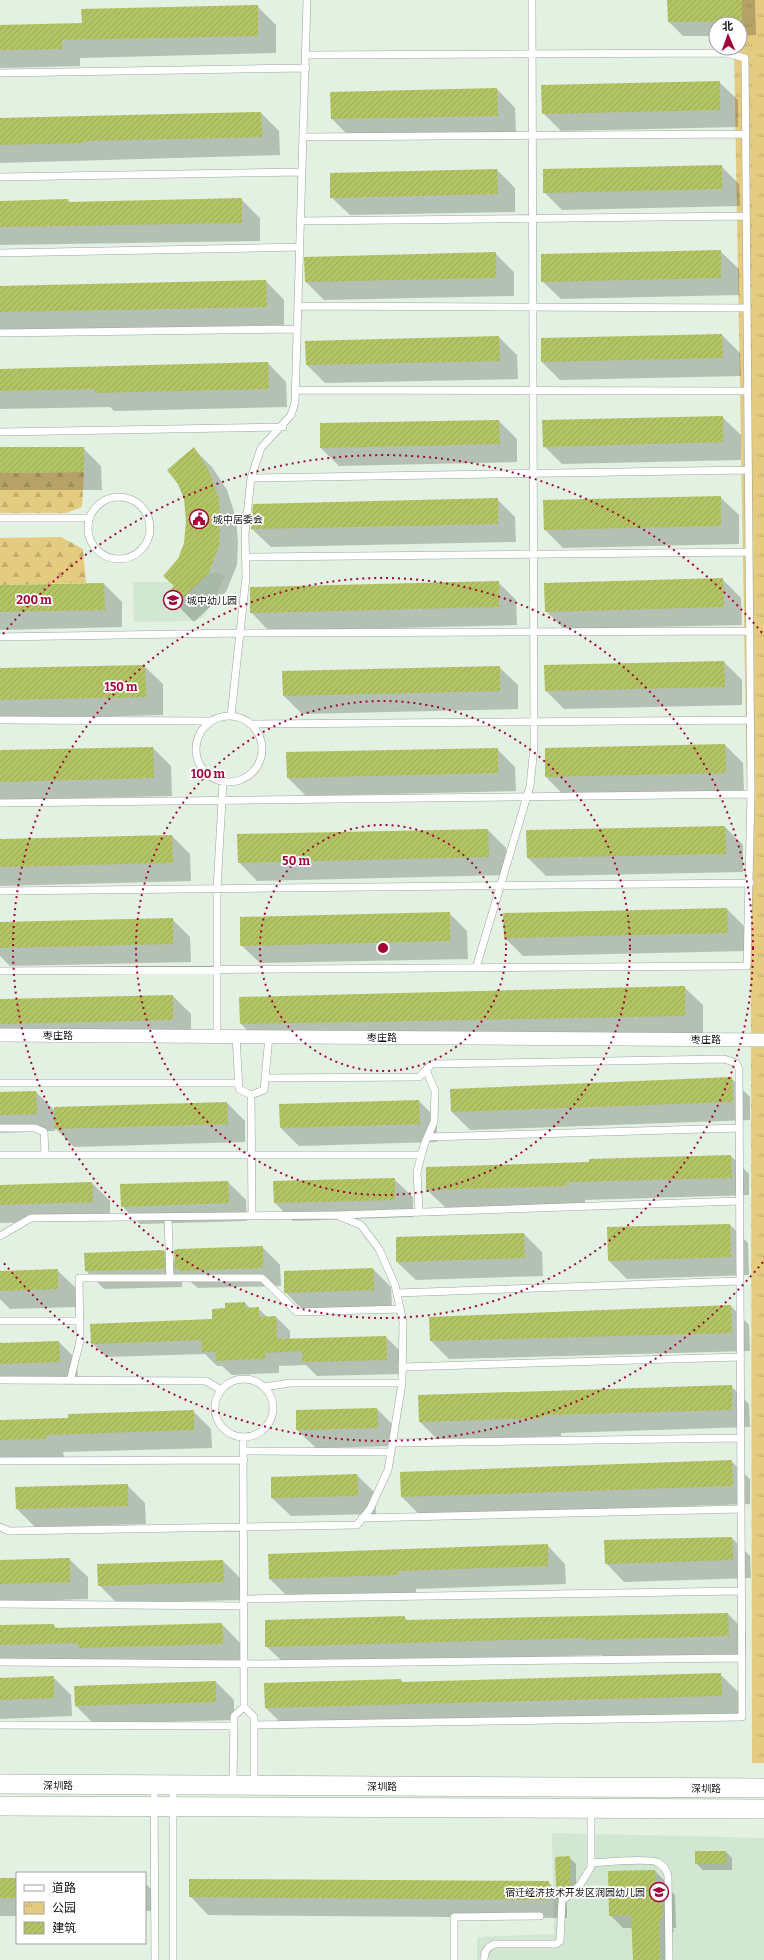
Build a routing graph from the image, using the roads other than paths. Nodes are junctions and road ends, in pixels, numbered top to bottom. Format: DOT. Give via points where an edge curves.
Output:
graph roads {
  1 [pos="307,0"];
  2 [pos="532,0"];
  3 [pos="532,54"];
  4 [pos="306,55"];
  5 [pos="306,68"];
  6 [pos="0,73"];
  7 [pos="745,134"];
  8 [pos="532,136"];
  9 [pos="303,137"];
  10 [pos="302,172"];
  11 [pos="0,177"];
  12 [pos="746,216"];
  13 [pos="533,218"];
  14 [pos="300,221"];
  15 [pos="300,248"];
  16 [pos="0,253"];
  17 [pos="298,306"];
  18 [pos="533,307"];
  19 [pos="747,308"];
  20 [pos="297,329"];
  21 [pos="0,333"];
  22 [pos="295,390"];
  23 [pos="533,390"];
  24 [pos="747,391"];
  25 [pos="282,427"];
  26 [pos="0,432"];
  27 [pos="748,470"];
  28 [pos="533,474"];
  29 [pos="251,478"];
  30 [pos="0,518"];
  31 [pos="89,518"];
  32 [pos="749,552"];
  33 [pos="534,554"];
  34 [pos="246,557"];
  35 [pos="749,631"];
  36 [pos="534,632"];
  37 [pos="240,633"];
  38 [pos="0,637"];
  39 [pos="231,716"];
  40 [pos="0,720"];
  41 [pos="750,720"];
  42 [pos="211,721"];
  43 [pos="534,722"];
  44 [pos="250,724"];
  45 [pos="223,782"];
  46 [pos="751,794"];
  47 [pos="526,797"];
  48 [pos="222,800"];
  49 [pos="0,803"];
  50 [pos="750,883"];
  51 [pos="500,886"];
  52 [pos="216,889"];
  53 [pos="0,891"];
  54 [pos="476,968"];
  55 [pos="217,969"];
  56 [pos="0,971"];
  57 [pos="0,1035"];
  58 [pos="217,1036"];
  59 [pos="236,1036"];
  60 [pos="269,1036"];
  61 [pos="764,1040"];
  62 [pos="426,1070"];
  63 [pos="265,1078"];
  64 [pos="239,1083"];
  65 [pos="0,1084"];
  66 [pos="251,1095"];
  67 [pos="0,1128"];
  68 [pos="739,1128"];
  69 [pos="428,1137"];
  70 [pos="0,1155"];
  71 [pos="45,1155"];
  72 [pos="421,1155"];
  73 [pos="251,1156"];
  74 [pos="739,1201"];
  75 [pos="419,1212"];
  76 [pos="336,1215"];
  77 [pos="252,1216"];
  78 [pos="168,1217"];
  79 [pos="4,1232"];
  80 [pos="0,1236"];
  81 [pos="170,1278"];
  82 [pos="740,1281"];
  83 [pos="397,1293"];
  84 [pos="400,1309"];
  85 [pos="0,1321"];
  86 [pos="80,1321"];
  87 [pos="740,1357"];
  88 [pos="402,1367"];
  89 [pos="0,1380"];
  90 [pos="70,1381"];
  91 [pos="402,1383"];
  92 [pos="264,1387"];
  93 [pos="221,1390"];
  94 [pos="243,1437"];
  95 [pos="740,1438"];
  96 [pos="393,1443"];
  97 [pos="244,1451"];
  98 [pos="391,1452"];
  99 [pos="244,1460"];
  100 [pos="0,1461"];
  101 [pos="741,1509"];
  102 [pos="362,1518"];
  103 [pos="0,1527"];
  104 [pos="244,1527"];
  105 [pos="741,1591"];
  106 [pos="244,1603"];
  107 [pos="0,1604"];
  108 [pos="741,1658"];
  109 [pos="0,1662"];
  110 [pos="244,1664"];
  111 [pos="244,1707"];
  112 [pos="0,1725"];
  113 [pos="254,1725"];
  114 [pos="234,1726"];
  115 [pos="0,1784"];
  116 [pos="173,1784"];
  117 [pos="154,1785"];
  118 [pos="233,1786"];
  119 [pos="254,1786"];
  120 [pos="764,1788"];
  121 [pos="0,1806"];
  122 [pos="163,1806"];
  123 [pos="591,1808"];
  124 [pos="764,1809"];
  125 [pos="591,1863"];
  126 [pos="540,1916"];
  127 [pos="155,1960"];
  128 [pos="173,1960"];
  129 [pos="454,1960"];
  130 [pos="484,1960"];
  131 [pos="669,1960"];
  1 -- 4 [label="lane"];
  2 -- 3 [label="lane"];
  3 -- 4 [label="lane"];
  3 -- 7 [label="lane" via="726,53 745,58"];
  3 -- 8 [label="lane"];
  4 -- 5 [label="lane"];
  5 -- 6 [label="lane"];
  5 -- 9 [label="lane"];
  7 -- 8 [label="lane"];
  7 -- 12 [label="lane"];
  8 -- 9 [label="lane"];
  8 -- 13 [label="lane"];
  9 -- 10 [label="lane"];
  10 -- 11 [label="lane"];
  10 -- 14 [label="lane"];
  12 -- 13 [label="lane"];
  12 -- 19 [label="lane"];
  13 -- 14 [label="lane"];
  13 -- 18 [label="lane"];
  14 -- 15 [label="lane"];
  15 -- 16 [label="lane"];
  15 -- 17 [label="lane"];
  17 -- 18 [label="lane"];
  17 -- 20 [label="lane"];
  18 -- 19 [label="lane"];
  18 -- 23 [label="lane"];
  19 -- 24 [label="lane"];
  20 -- 21 [label="lane"];
  20 -- 22 [label="lane"];
  22 -- 23 [label="lane"];
  22 -- 25 [label="lane" via="291,416"];
  23 -- 24 [label="lane"];
  23 -- 28 [label="lane"];
  24 -- 27 [label="lane"];
  25 -- 26 [label="lane"];
  25 -- 29 [label="lane" via="261,448"];
  27 -- 28 [label="lane"];
  27 -- 32 [label="lane"];
  28 -- 29 [label="lane"];
  28 -- 33 [label="lane"];
  29 -- 34 [label="lane" via="245,534"];
  30 -- 31 [label="lane"];
  31 -- 31 [label="lane" via="101,502 110,498 131,499 143,508 150,522 150,532 142,550 123,560 112,559 94,548 87,529"];
  32 -- 33 [label="lane"];
  32 -- 35 [label="lane"];
  33 -- 34 [label="lane"];
  33 -- 36 [label="lane"];
  34 -- 37 [label="lane"];
  35 -- 36 [label="lane"];
  35 -- 41 [label="lane"];
  36 -- 37 [label="lane"];
  36 -- 43 [label="lane"];
  37 -- 38 [label="lane"];
  37 -- 39 [label="lane"];
  39 -- 42 [label="lane"];
  39 -- 44 [label="lane" via="241,718"];
  40 -- 42 [label="lane"];
  41 -- 43 [label="lane"];
  41 -- 46 [label="lane"];
  42 -- 45 [label="lane" via="197,738 197,761 208,775"];
  43 -- 44 [label="lane"];
  43 -- 47 [label="lane" via="530,786"];
  44 -- 45 [label="lane" via="262,742 260,762 245,778"];
  45 -- 48 [label="lane"];
  46 -- 47 [label="lane"];
  46 -- 50 [label="lane"];
  47 -- 48 [label="lane"];
  47 -- 51 [label="lane"];
  48 -- 49 [label="lane"];
  48 -- 52 [label="lane"];
  50 -- 51 [label="lane"];
  50 -- 54 [label="lane" via="748,966"];
  51 -- 52 [label="lane"];
  51 -- 54 [label="lane"];
  52 -- 53 [label="lane"];
  52 -- 55 [label="lane"];
  54 -- 55 [label="lane"];
  55 -- 56 [label="lane"];
  55 -- 58 [label="lane"];
  57 -- 58 [label="street, 枣庄路"];
  58 -- 59 [label="street, 枣庄路"];
  59 -- 60 [label="street, 枣庄路"];
  59 -- 64 [label="lane"];
  60 -- 61 [label="street, 枣庄路"];
  60 -- 63 [label="lane"];
  62 -- 63 [label="lane" via="419,1077"];
  62 -- 68 [label="lane" via="432,1064 724,1059 736,1063 739,1069"];
  62 -- 69 [label="lane" via="435,1091 434,1122"];
  63 -- 66 [label="lane" via="264,1090"];
  64 -- 65 [label="lane"];
  64 -- 66 [label="lane" via="239,1089"];
  66 -- 73 [label="lane"];
  67 -- 71 [label="lane" via="35,1128 44,1132"];
  68 -- 69 [label="lane"];
  68 -- 74 [label="lane"];
  69 -- 72 [label="lane"];
  70 -- 71 [label="lane"];
  71 -- 73 [label="lane"];
  72 -- 73 [label="lane"];
  72 -- 75 [label="lane" via="417,1172"];
  73 -- 77 [label="lane"];
  74 -- 75 [label="lane"];
  74 -- 82 [label="lane"];
  75 -- 76 [label="lane"];
  76 -- 77 [label="lane"];
  76 -- 83 [label="lane" via="361,1225 379,1249"];
  77 -- 78 [label="lane"];
  78 -- 79 [label="lane" via="32,1218"];
  78 -- 81 [label="lane"];
  79 -- 80 [label="lane"];
  81 -- 84 [label="lane" via="262,1278 297,1312"];
  81 -- 86 [label="lane" via="79,1278"];
  82 -- 83 [label="lane"];
  82 -- 87 [label="lane"];
  83 -- 84 [label="lane"];
  84 -- 88 [label="lane" via="403,1322"];
  85 -- 86 [label="lane"];
  86 -- 90 [label="lane" via="80,1341"];
  87 -- 88 [label="lane"];
  87 -- 95 [label="lane"];
  88 -- 91 [label="lane"];
  89 -- 90 [label="lane"];
  90 -- 93 [label="lane" via="206,1382"];
  91 -- 92 [label="lane" via="290,1383"];
  91 -- 96 [label="lane"];
  92 -- 93 [label="lane" via="256,1381 246,1379 232,1382"];
  92 -- 94 [label="lane" via="270,1394 273,1404 269,1422 263,1430"];
  93 -- 94 [label="lane" via="216,1398 216,1417 228,1432"];
  94 -- 97 [label="lane"];
  95 -- 96 [label="lane"];
  95 -- 101 [label="lane"];
  96 -- 98 [label="lane"];
  97 -- 98 [label="lane"];
  97 -- 99 [label="lane"];
  98 -- 102 [label="lane" via="388,1470 370,1509"];
  99 -- 100 [label="lane"];
  99 -- 104 [label="lane"];
  101 -- 102 [label="lane"];
  101 -- 105 [label="lane"];
  102 -- 104 [label="lane" via="357,1525"];
  103 -- 104 [label="lane" via="9,1531"];
  104 -- 106 [label="lane"];
  105 -- 106 [label="lane"];
  105 -- 108 [label="lane"];
  106 -- 107 [label="lane"];
  106 -- 110 [label="lane"];
  108 -- 110 [label="lane"];
  108 -- 113 [label="lane" via="742,1717"];
  109 -- 110 [label="lane"];
  110 -- 111 [label="lane"];
  111 -- 113 [label="lane" via="254,1717"];
  111 -- 114 [label="lane" via="234,1716"];
  112 -- 114 [label="lane"];
  113 -- 119 [label="lane"];
  114 -- 118 [label="lane"];
  115 -- 117 [label="street, 深圳路"];
  116 -- 117 [label="street, 深圳路"];
  116 -- 118 [label="street, 深圳路"];
  116 -- 122 [label="lane"];
  117 -- 122 [label="lane"];
  118 -- 119 [label="street, 深圳路"];
  119 -- 120 [label="street, 深圳路"];
  121 -- 122 [label="street, 深圳路"];
  122 -- 123 [label="street, 深圳路"];
  122 -- 127 [label="lane"];
  122 -- 128 [label="lane"];
  123 -- 124 [label="street, 深圳路"];
  123 -- 125 [label="lane"];
  125 -- 130 [label="lane" via="584,1880 562,1901 560,1942 494,1944 484,1954"];
  125 -- 131 [label="lane" via="652,1861 667,1871"];
  126 -- 129 [label="lane" via="454,1917"];
}
